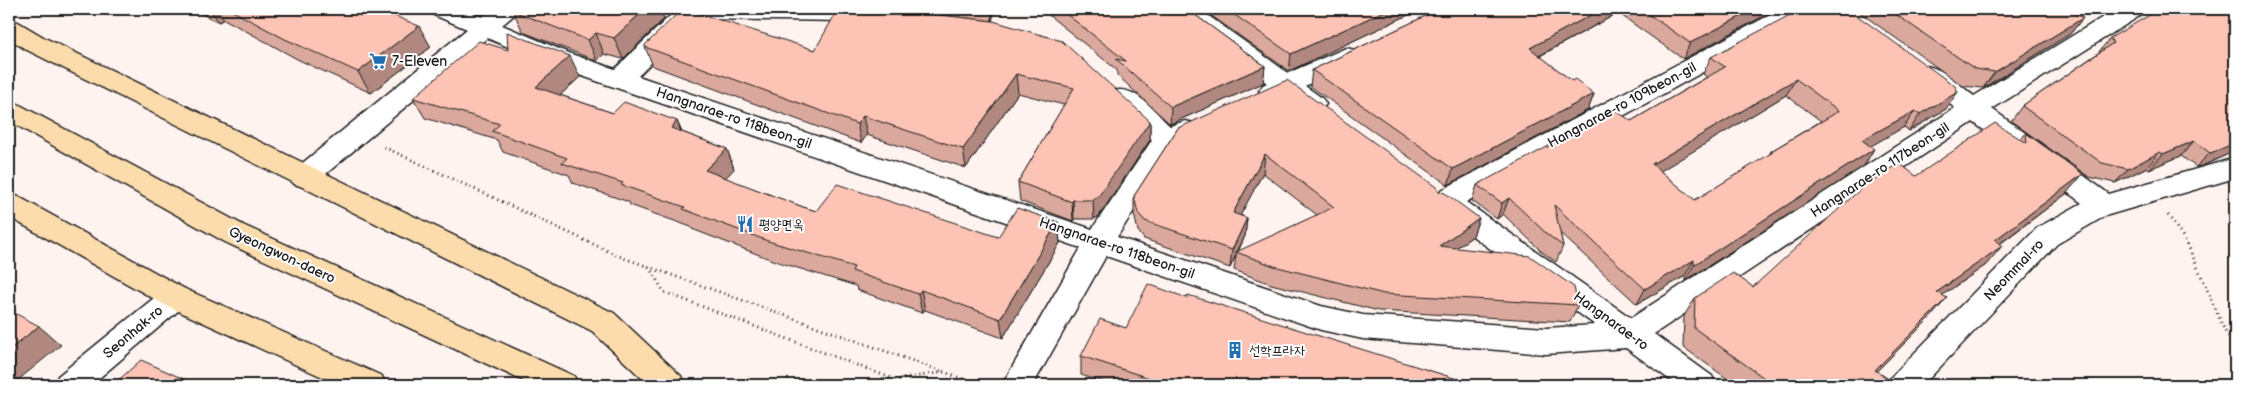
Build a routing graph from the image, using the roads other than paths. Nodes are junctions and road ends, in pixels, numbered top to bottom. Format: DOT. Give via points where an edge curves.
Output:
graph roads {
  1 [pos="442,9"];
  2 [pos="506,9"];
  3 [pos="1183,9"];
  4 [pos="1799,9"];
  5 [pos="2133,9"];
  6 [pos="689,10"];
  7 [pos="831,11"];
  8 [pos="894,18"];
  9 [pos="483,27"];
  10 [pos="9,28"];
  11 [pos="1366,47"];
  12 [pos="1905,59"];
  13 [pos="620,79"];
  14 [pos="1108,85"];
  15 [pos="1286,85"];
  16 [pos="1252,100"];
  17 [pos="1973,109"];
  18 [pos="9,110"];
  19 [pos="1210,119"];
  20 [pos="1334,120"];
  21 [pos="1167,138"];
  22 [pos="2235,168"];
  23 [pos="304,177"];
  24 [pos="1421,183"];
  25 [pos="1444,201"];
  26 [pos="9,204"];
  27 [pos="2105,206"];
  28 [pos="1099,242"];
  29 [pos="175,297"];
  30 [pos="1629,335"];
  31 [pos="69,385"];
  32 [pos="371,385"];
  33 [pos="563,385"];
  34 [pos="670,385"];
  35 [pos="1016,385"];
  36 [pos="1701,385"];
  37 [pos="1904,385"];
  1 -- 9 [label="street, Hangnarae-ro 118beon-gil"];
  2 -- 9 [label="street"];
  3 -- 15 [label="street"];
  4 -- 25 [label="street, Hangnarae-ro 109beon-gil"];
  5 -- 17 [label="street, Hangnarae-ro 117beon-gil" via="2081,28"];
  6 -- 7 [label="street"];
  6 -- 13 [label="street"];
  7 -- 8 [label="street"];
  9 -- 13 [label="street, Hangnarae-ro 118beon-gil" via="562,60"];
  9 -- 23 [label="street"];
  10 -- 23 [label="main road"];
  11 -- 15 [label="street"];
  12 -- 17 [label="street"];
  13 -- 28 [label="street, Hangnarae-ro 118beon-gil"];
  14 -- 21 [label="street"];
  15 -- 16 [label="street"];
  15 -- 20 [label="street"];
  17 -- 27 [label="street"];
  17 -- 30 [label="street, Hangnarae-ro 117beon-gil"];
  18 -- 33 [label="main road, Gyeongwon-daero" via="235,234"];
  19 -- 21 [label="street"];
  21 -- 28 [label="street"];
  22 -- 27 [label="street, Neommal-ro"];
  23 -- 34 [label="main road" via="604,322"];
  24 -- 25 [label="street, Hangnarae-ro"];
  25 -- 30 [label="street, Hangnarae-ro"];
  26 -- 29 [label="main road"];
  27 -- 37 [label="street, Neommal-ro" via="2047,236"];
  28 -- 30 [label="street, Hangnarae-ro 118beon-gil" via="1321,318 1363,327 1546,342"];
  28 -- 35 [label="street"];
  29 -- 31 [label="street, Seonhak-ro"];
  29 -- 32 [label="main road"];
  30 -- 36 [label="street, Hangnarae-ro"];
}
